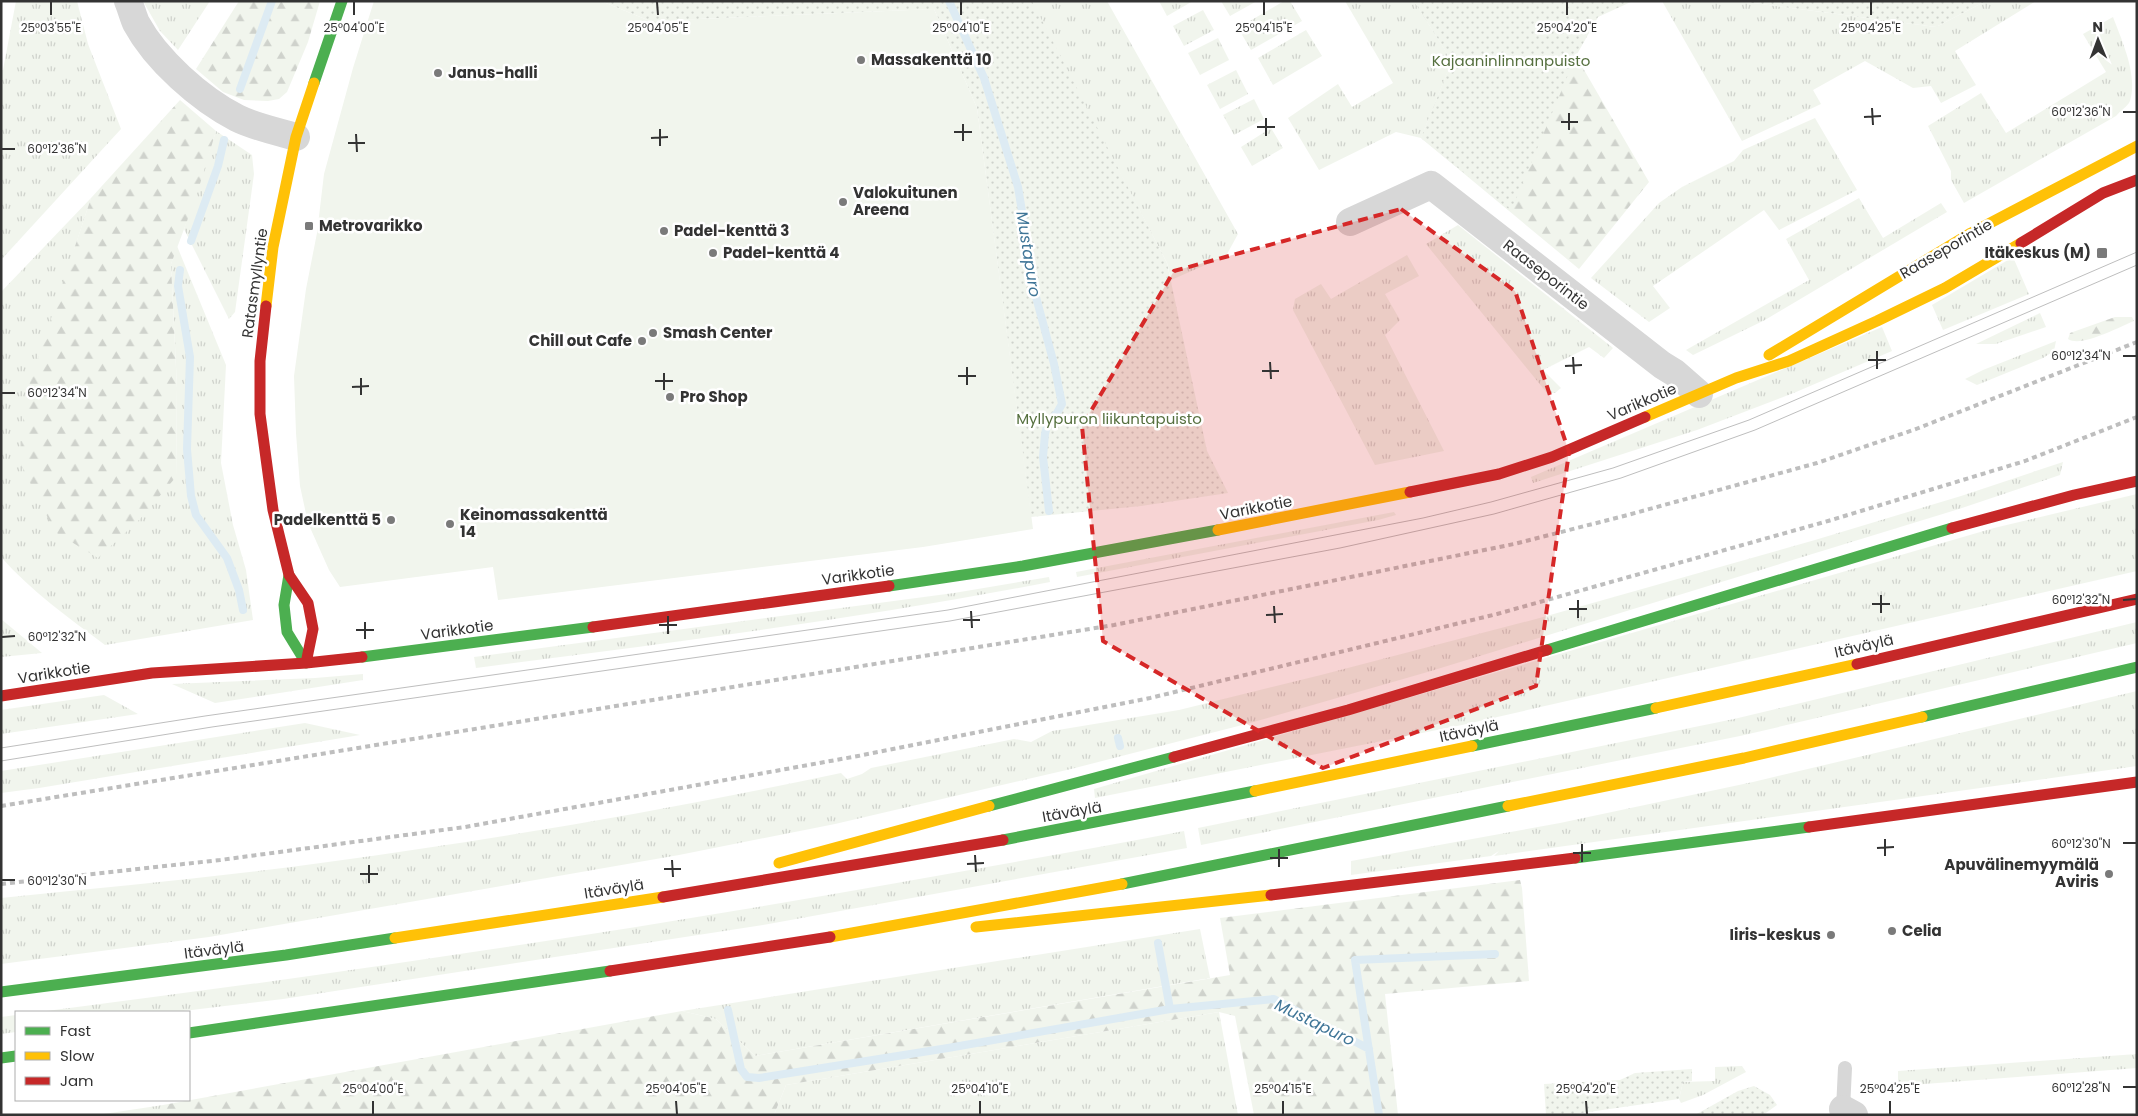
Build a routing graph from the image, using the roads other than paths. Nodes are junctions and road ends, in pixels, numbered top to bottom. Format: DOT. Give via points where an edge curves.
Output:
graph roads {
  1 [pos="128,1"];
  2 [pos="342,1"];
  3 [pos="296,137"];
  4 [pos="2137,146"];
  5 [pos="2137,180"];
  6 [pos="1350,222"];
  7 [pos="1736,378"];
  8 [pos="1699,394"];
  9 [pos="2124,470"];
  10 [pos="2137,481"];
  11 [pos="2102,489"];
  12 [pos="289,575"];
  13 [pos="2137,599"];
  14 [pos="306,663"];
  15 [pos="2137,666"];
  16 [pos="1,696"];
  17 [pos="2137,782"];
  18 [pos="772,865"];
  19 [pos="752,870"];
  20 [pos="646,900"];
  21 [pos="965,928"];
  22 [pos="916,933"];
  23 [pos="768,948"];
  24 [pos="1,992"];
  25 [pos="190,1033"];
  26 [pos="15,1056"];
  27 [pos="1,1058"];
  28 [pos="1845,1068"];
  29 [pos="1843,1113"];
  1 -- 3 [label="street" via="137,23 158,53 190,86 238,119"];
  2 -- 3 [label="main road, Ratasmyllyntie"];
  3 -- 12 [label="main road, Ratasmyllyntie" via="273,248 260,361 260,414 273,510"];
  4 -- 7 [label="main road, Raaseporintie" via="1971,233 1778,348"];
  5 -- 7 [label="main road, Raaseporintie" via="2102,193 1945,288 1789,361"];
  6 -- 8 [label="street, Raaseporintie" via="1431,185"];
  7 -- 8 [label="main road, Raaseporintie"];
  8 -- 14 [label="main road, Varikkotie" via="1552,457 1499,474 1319,511 1023,566"];
  9 -- 11 [label="main road"];
  10 -- 11 [label="main road"];
  11 -- 18 [label="main road" via="1951,528 1348,710"];
  12 -- 14 [label="main road, Ratasmyllyntie" via="284,605 287,632"];
  12 -- 14 [label="main road, Ratasmyllyntie" via="308,603 313,628"];
  13 -- 20 [label="main road, Itäväylä" via="1734,692 1134,816 905,858"];
  14 -- 16 [label="main road, Varikkotie" via="152,673"];
  15 -- 23 [label="main road" via="1715,764 1144,880"];
  17 -- 21 [label="main road" via="1610,854 1152,910"];
  19 -- 20 [label="main road"];
  20 -- 24 [label="main road, Itäväylä" via="286,956"];
  22 -- 23 [label="main road"];
  23 -- 25 [label="main road"];
  26 -- 27 [label="main road"];
  28 -- 29 [label="lane"];
}
